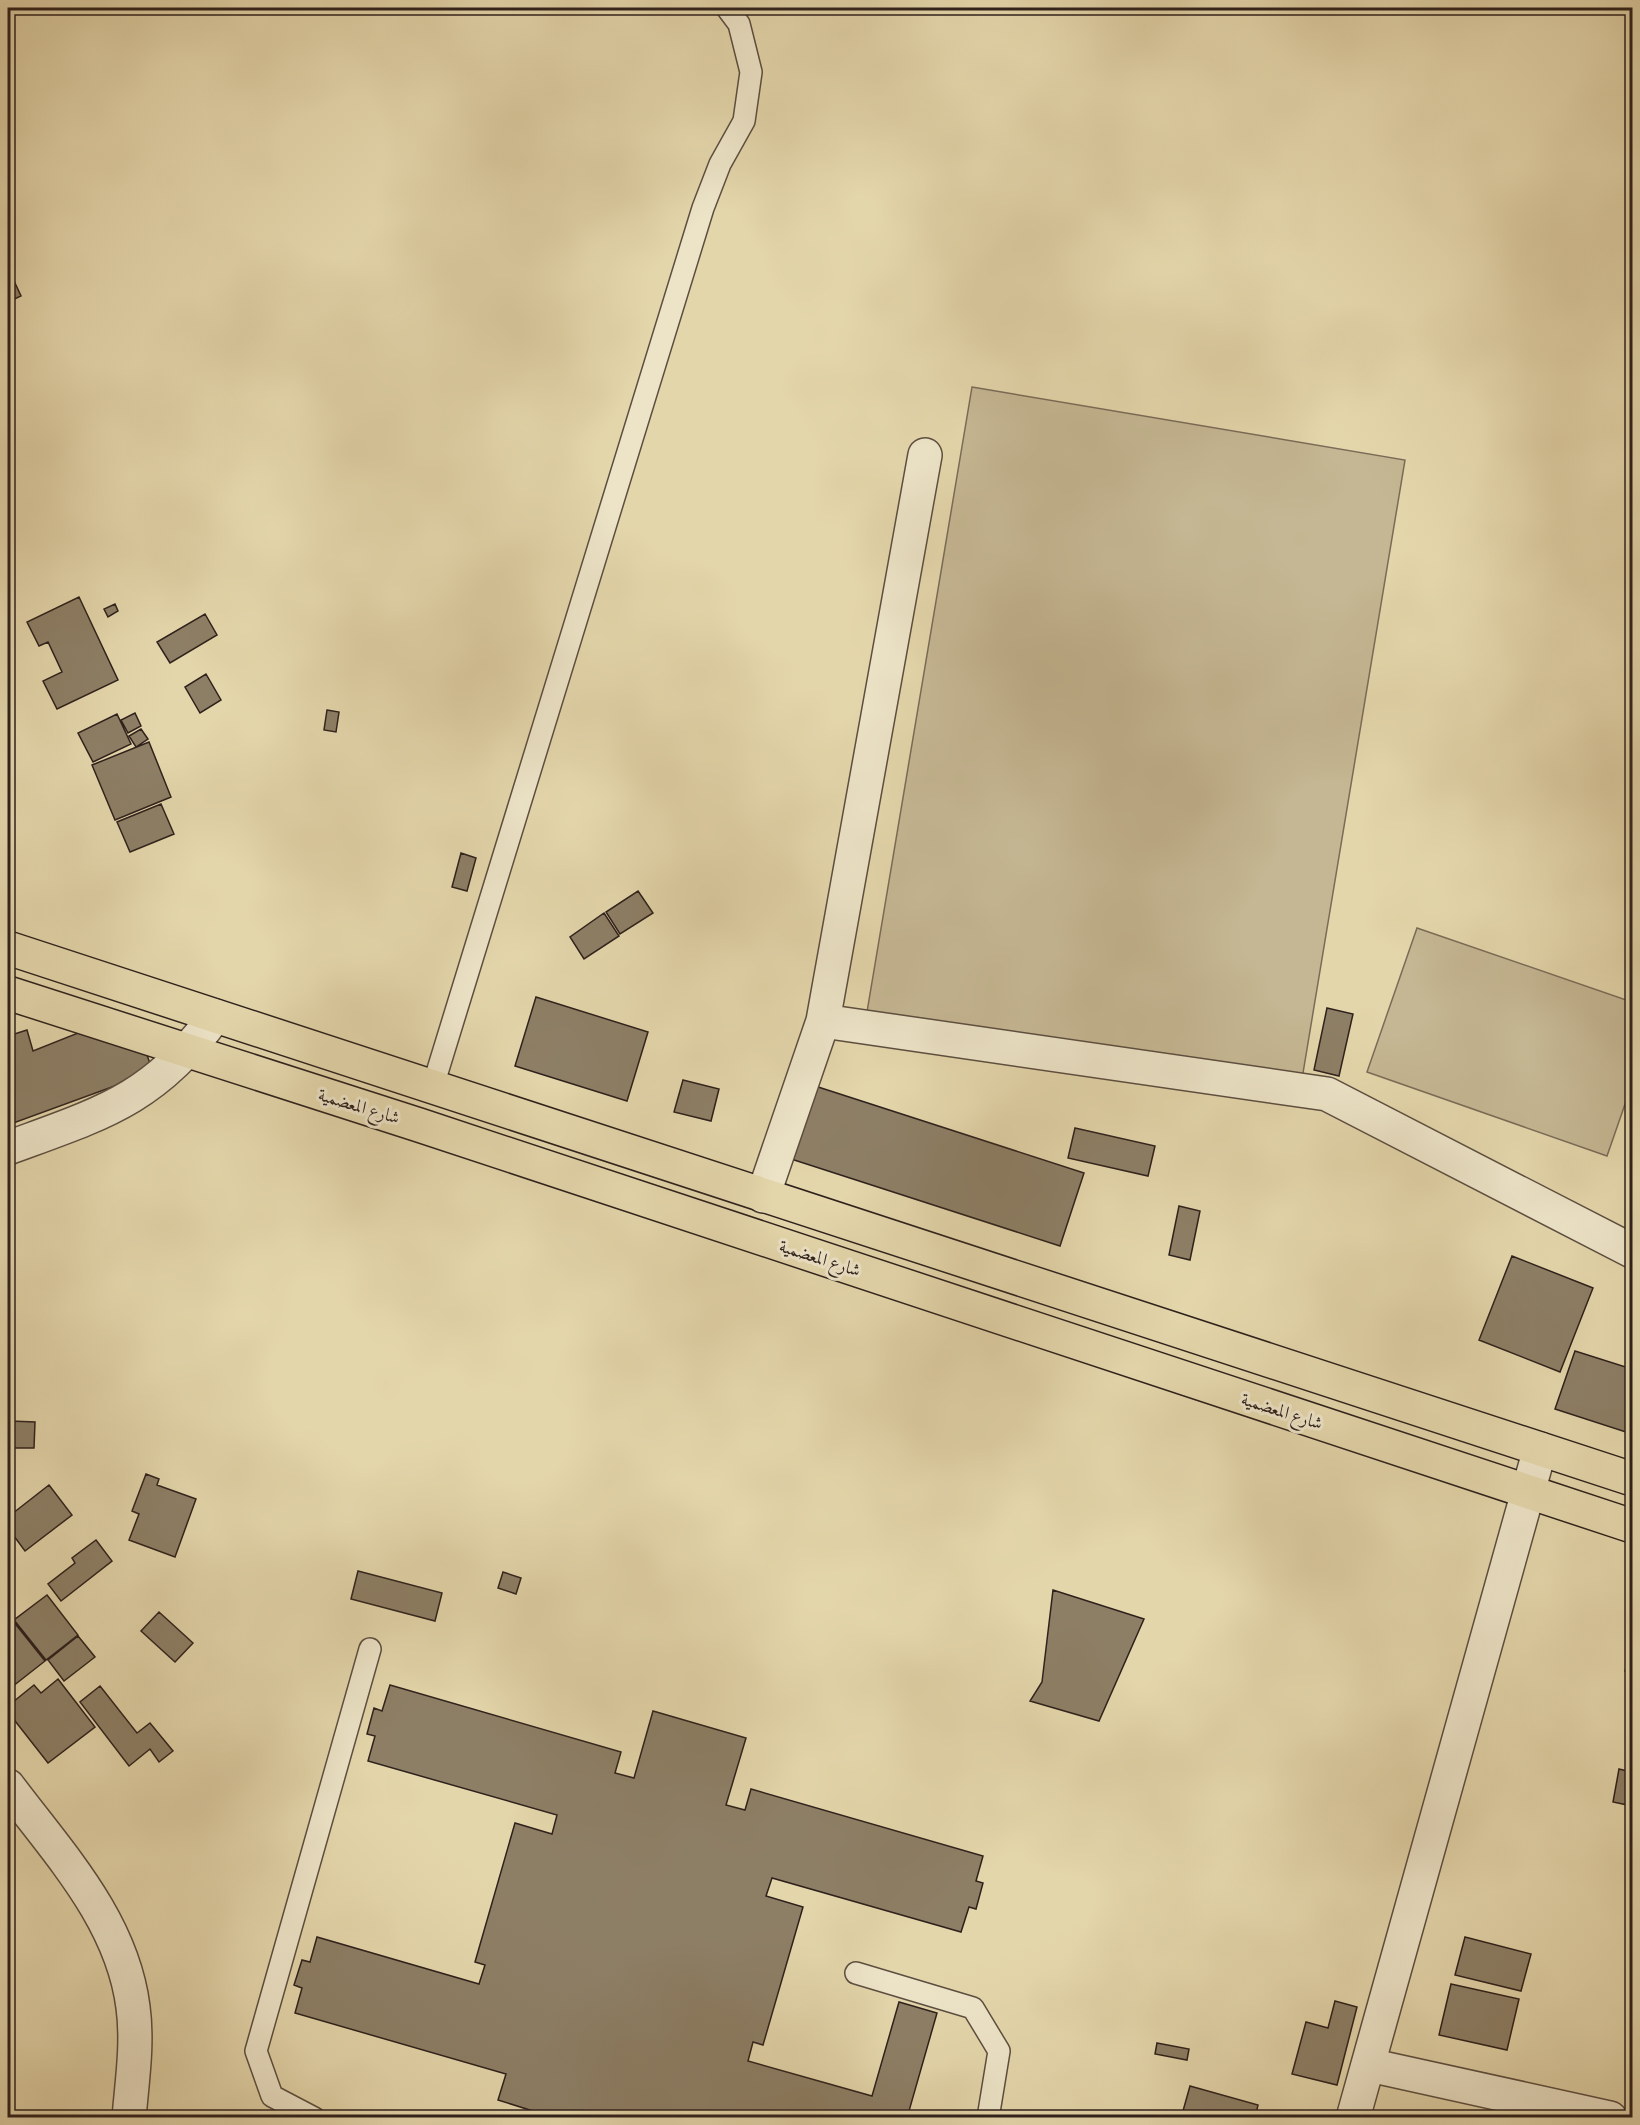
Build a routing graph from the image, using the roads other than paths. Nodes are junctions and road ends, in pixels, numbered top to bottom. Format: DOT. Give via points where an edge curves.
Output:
graph roads {
  1 [pos="728,8"];
  2 [pos="925,455"];
  3 [pos="8,948"];
  4 [pos="8,993"];
  5 [pos="215,1016"];
  6 [pos="823,1021"];
  7 [pos="186,1052"];
  8 [pos="432,1089"];
  9 [pos="8,1148"];
  10 [pos="763,1196"];
  11 [pos="1632,1251"];
  12 [pos="1160,1326"];
  13 [pos="1148,1366"];
  14 [pos="1540,1449"];
  15 [pos="1632,1479"];
  16 [pos="1529,1492"];
  17 [pos="1632,1526"];
  18 [pos="370,1649"];
  19 [pos="8,1786"];
  20 [pos="856,1972"];
  21 [pos="1369,2065"];
  22 [pos="129,2118"];
  23 [pos="314,2118"];
  24 [pos="988,2118"];
  25 [pos="1353,2118"];
  26 [pos="1610,2118"];
  1 -- 8 [label="lane" via="739,24 751,72 744,121 720,164 703,208"];
  2 -- 6 [label="street"];
  3 -- 5 [label="main road"];
  4 -- 7 [label="main road, شارع المعضمية"];
  5 -- 7 [label="street"];
  5 -- 8 [label="main road"];
  6 -- 10 [label="street"];
  6 -- 11 [label="street" via="1327,1094"];
  7 -- 9 [label="street" via="152,1082 105,1112"];
  7 -- 13 [label="main road, شارع المعضمية"];
  8 -- 10 [label="main road"];
  10 -- 12 [label="main road"];
  12 -- 13 [label="main road"];
  12 -- 14 [label="main road"];
  13 -- 16 [label="main road, شارع المعضمية"];
  14 -- 15 [label="main road"];
  14 -- 16 [label="street"];
  16 -- 17 [label="main road, شارع المعضمية"];
  16 -- 21 [label="street"];
  18 -- 23 [label="lane" via="256,2051 272,2096"];
  19 -- 22 [label="street" via="88,1893 110,1928 125,1967 133,2008 135,2050"];
  20 -- 24 [label="lane" via="973,2008 999,2051"];
  21 -- 25 [label="street"];
  21 -- 26 [label="street"];
}
